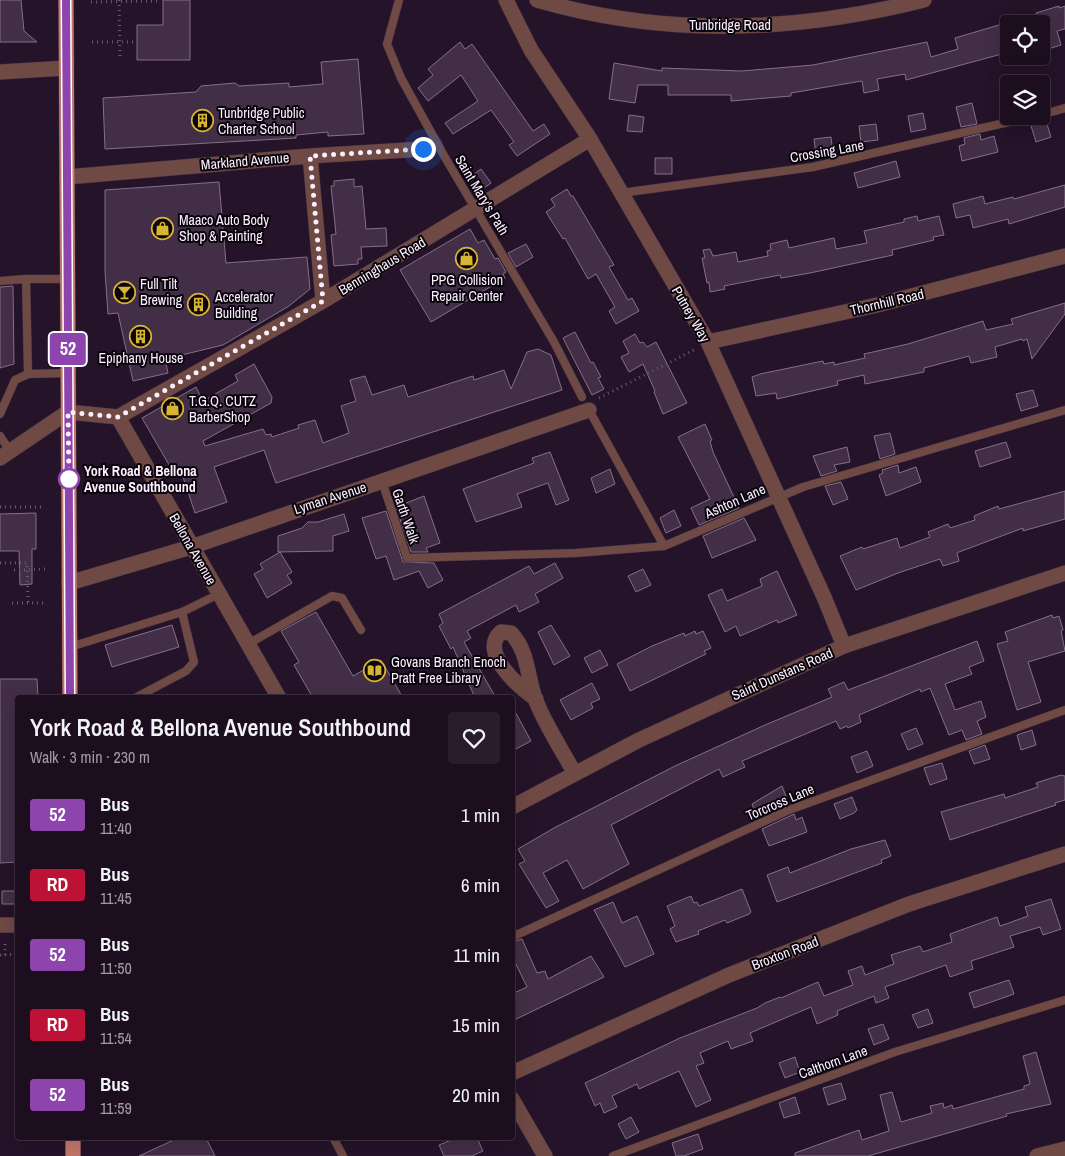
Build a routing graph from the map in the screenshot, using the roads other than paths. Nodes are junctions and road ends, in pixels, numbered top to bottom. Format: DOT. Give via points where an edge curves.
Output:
graph roads {
  1 [pos="66,0"];
  2 [pos="399,0"];
  3 [pos="506,0"];
  4 [pos="537,0"];
  5 [pos="924,0"];
  6 [pos="66,68"];
  7 [pos="0,72"];
  8 [pos="1065,108"];
  9 [pos="1050,112"];
  10 [pos="1000,124"];
  11 [pos="590,139"];
  12 [pos="423,149"];
  13 [pos="310,156"];
  14 [pos="67,177"];
  15 [pos="621,192"];
  16 [pos="476,210"];
  17 [pos="1065,256"];
  18 [pos="68,279"];
  19 [pos="26,280"];
  20 [pos="0,281"];
  21 [pos="323,301"];
  22 [pos="703,345"];
  23 [pos="68,373"];
  24 [pos="28,374"];
  25 [pos="3,397"];
  26 [pos="589,402"];
  27 [pos="1065,410"];
  28 [pos="68,412"];
  29 [pos="0,414"];
  30 [pos="118,417"];
  31 [pos="0,436"];
  32 [pos="5,454"];
  33 [pos="382,481"];
  34 [pos="778,496"];
  35 [pos="664,546"];
  36 [pos="191,547"];
  37 [pos="408,558"];
  38 [pos="1065,573"];
  39 [pos="70,583"];
  40 [pos="218,594"];
  41 [pos="182,612"];
  42 [pos="361,630"];
  43 [pos="248,644"];
  44 [pos="844,646"];
  45 [pos="70,647"];
  46 [pos="70,695"];
  47 [pos="141,695"];
  48 [pos="277,695"];
  49 [pos="536,699"];
  50 [pos="1065,710"];
  51 [pos="574,774"];
  52 [pos="515,805"];
  53 [pos="1065,854"];
  54 [pos="15,926"];
  55 [pos="3,932"];
  56 [pos="515,936"];
  57 [pos="1065,1000"];
  58 [pos="515,1072"];
  59 [pos="515,1104"];
  60 [pos="73,1140"];
  61 [pos="335,1140"];
  62 [pos="1065,1149"];
  63 [pos="74,1156"];
  64 [pos="343,1156"];
  65 [pos="545,1156"];
  66 [pos="613,1156"];
  67 [pos="1037,1156"];
  1 -- 6 [label="main road"];
  2 -- 16 [label="lane, Saint Mary's Path" via="386,44 401,78"];
  3 -- 11 [label="street, Putney Way" via="531,50"];
  4 -- 5 [label="street, Tunbridge Road" via="619,19 668,25 734,27 777,26 831,19"];
  6 -- 7 [label="street"];
  6 -- 14 [label="main road"];
  8 -- 9 [label="lane"];
  10 -- 15 [label="lane, Crossing Lane" via="813,167"];
  11 -- 15 [label="street, Putney Way"];
  11 -- 16 [label="street, Benninghaus Road"];
  12 -- 13 [label="street, Markland Avenue"];
  13 -- 14 [label="street, Markland Avenue"];
  13 -- 21 [label="street"];
  14 -- 18 [label="main road"];
  15 -- 22 [label="street, Putney Way"];
  16 -- 21 [label="street, Benninghaus Road"];
  16 -- 26 [label="lane, Saint Mary's Path"];
  17 -- 22 [label="street, Thornhill Road" via="877,305"];
  18 -- 19 [label="lane"];
  18 -- 23 [label="main road"];
  19 -- 20 [label="lane"];
  19 -- 24 [label="lane"];
  21 -- 30 [label="street, Benninghaus Road"];
  22 -- 34 [label="street, Putney Way"];
  23 -- 24 [label="lane"];
  23 -- 28 [label="main road"];
  24 -- 25 [label="lane" via="15,380"];
  25 -- 29 [label="lane"];
  26 -- 33 [label="street, Lyman Avenue"];
  26 -- 35 [label="lane, Saint Mary's Path"];
  27 -- 34 [label="lane, Ashton Lane" via="919,451"];
  28 -- 30 [label="street"];
  28 -- 32 [label="street"];
  28 -- 39 [label="main road"];
  30 -- 36 [label="street, Bellona Avenue"];
  31 -- 32 [label="lane"];
  33 -- 36 [label="street, Lyman Avenue"];
  33 -- 37 [label="lane, Garth Walk"];
  34 -- 35 [label="lane, Ashton Lane"];
  34 -- 44 [label="street, Putney Way"];
  35 -- 37 [label="lane, Ashton Lane" via="576,553"];
  36 -- 39 [label="street, Lyman Avenue"];
  36 -- 40 [label="street, Bellona Avenue"];
  38 -- 44 [label="street, Saint Dunstans Road"];
  39 -- 45 [label="main road"];
  40 -- 41 [label="lane"];
  40 -- 43 [label="street, Bellona Avenue"];
  41 -- 45 [label="lane"];
  41 -- 47 [label="lane" via="194,662 186,671"];
  42 -- 43 [label="lane" via="342,598 332,596"];
  43 -- 48 [label="street, Bellona Avenue"];
  44 -- 51 [label="street, Saint Dunstans Road" via="711,706"];
  45 -- 46 [label="main road"];
  49 -- 51 [label="street"];
  50 -- 56 [label="lane, Torcross Lane" via="790,810"];
  51 -- 52 [label="street, Saint Dunstans Road"];
  53 -- 58 [label="street, Broxton Road" via="909,904 729,974"];
  54 -- 55 [label="street"];
  57 -- 66 [label="lane, Calthorn Lane" via="895,1052"];
  59 -- 65 [label="street"];
  60 -- 63 [label="main road"];
  61 -- 64 [label="lane"];
  62 -- 67 [label="street"];
}
